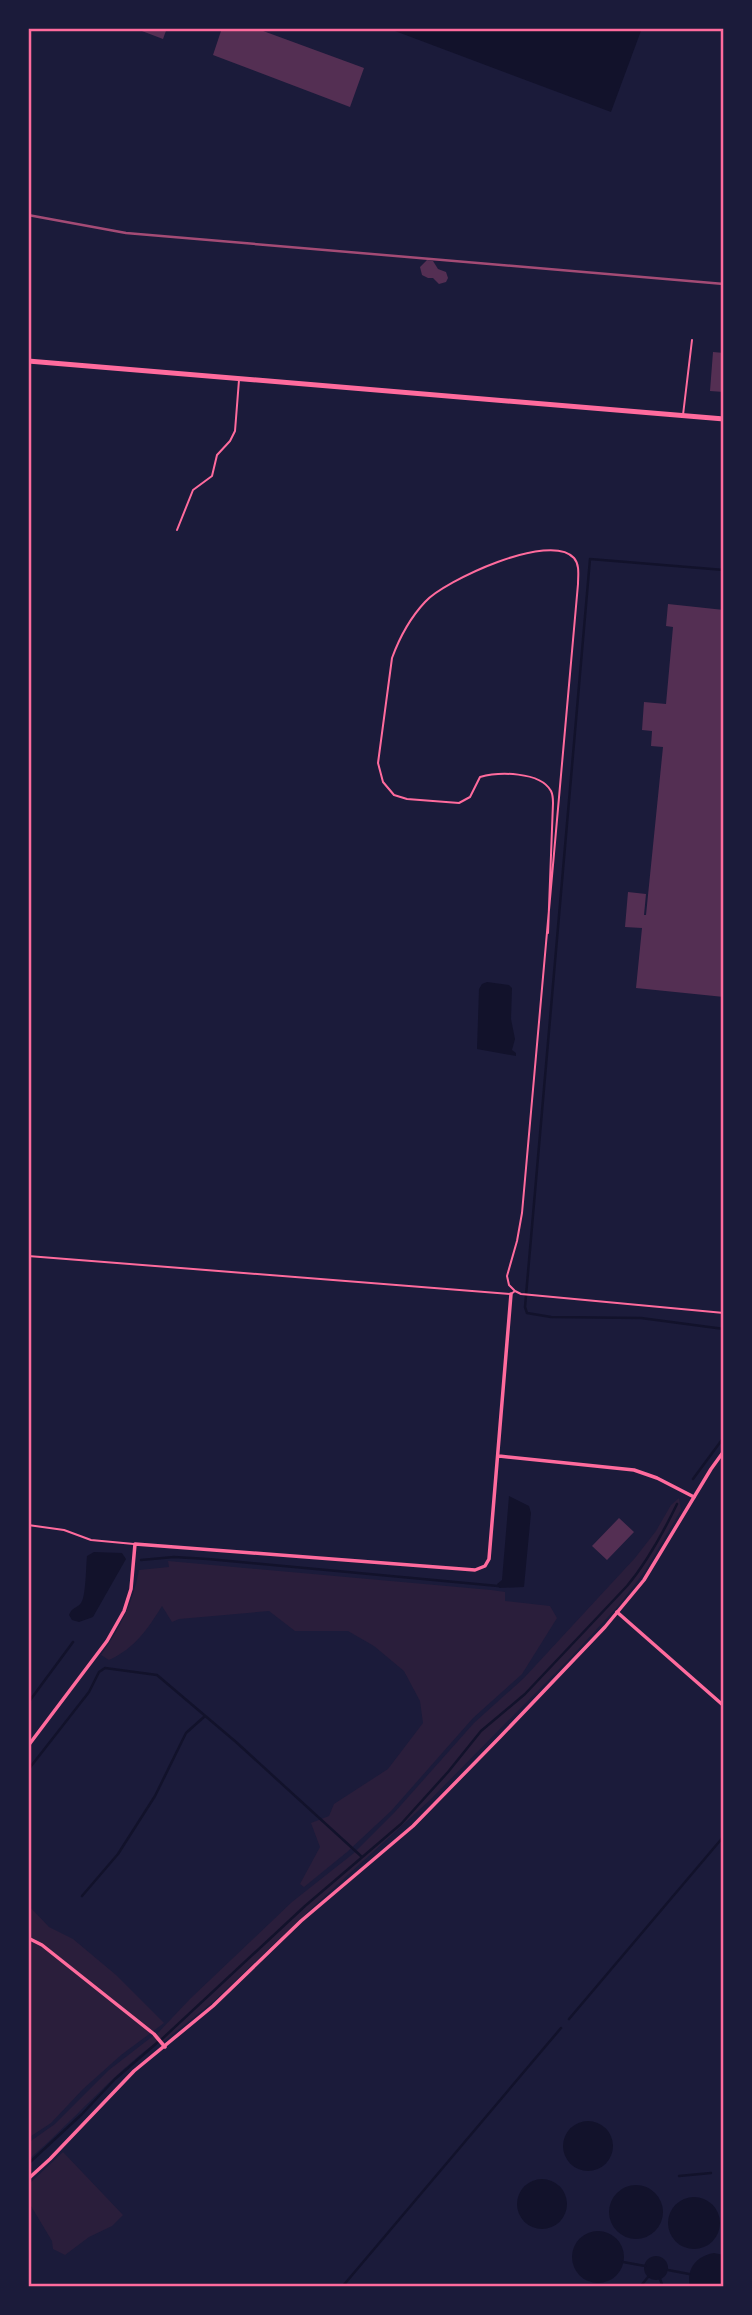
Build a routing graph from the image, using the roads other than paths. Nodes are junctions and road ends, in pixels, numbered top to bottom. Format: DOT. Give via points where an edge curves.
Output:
graph roads {
  1 [pos="692,340"];
  2 [pos="28,361"];
  3 [pos="239,379"];
  4 [pos="683,415"];
  5 [pos="724,419"];
  6 [pos="177,530"];
  7 [pos="548,933"];
  8 [pos="28,1256"];
  9 [pos="513,1293"];
  10 [pos="724,1313"];
  11 [pos="724,1451"];
  12 [pos="499,1456"];
  13 [pos="694,1497"];
  14 [pos="28,1525"];
  15 [pos="135,1544"];
  16 [pos="617,1612"];
  17 [pos="724,1706"];
  18 [pos="28,1746"];
  19 [pos="28,1938"];
  20 [pos="165,2047"];
  21 [pos="28,2179"];
  1 -- 4 [label="lane"];
  2 -- 3 [label="highway"];
  3 -- 4 [label="highway"];
  3 -- 6 [label="lane" via="233,436 217,455 212,476 193,490"];
  4 -- 5 [label="highway"];
  7 -- 7 [label="lane" via="551,790 536,779 489,775 480,777 470,797 459,803 407,799 394,795 383,782 378,763 392,659 424,603 506,557 551,551 574,558 578,568"];
  7 -- 9 [label="lane" via="522,1213 507,1276"];
  8 -- 9 [label="lane"];
  9 -- 10 [label="lane"];
  9 -- 12 [label="street"];
  11 -- 13 [label="street"];
  12 -- 13 [label="street" via="634,1470"];
  12 -- 15 [label="street" via="489,1559 475,1570"];
  13 -- 16 [label="street" via="659,1557"];
  14 -- 15 [label="lane" via="64,1530 91,1541"];
  15 -- 18 [label="street" via="124,1611 107,1641"];
  16 -- 17 [label="street"];
  16 -- 20 [label="street" via="413,1826 301,1921"];
  19 -- 20 [label="street"];
  20 -- 21 [label="street" via="134,2071"];
}
